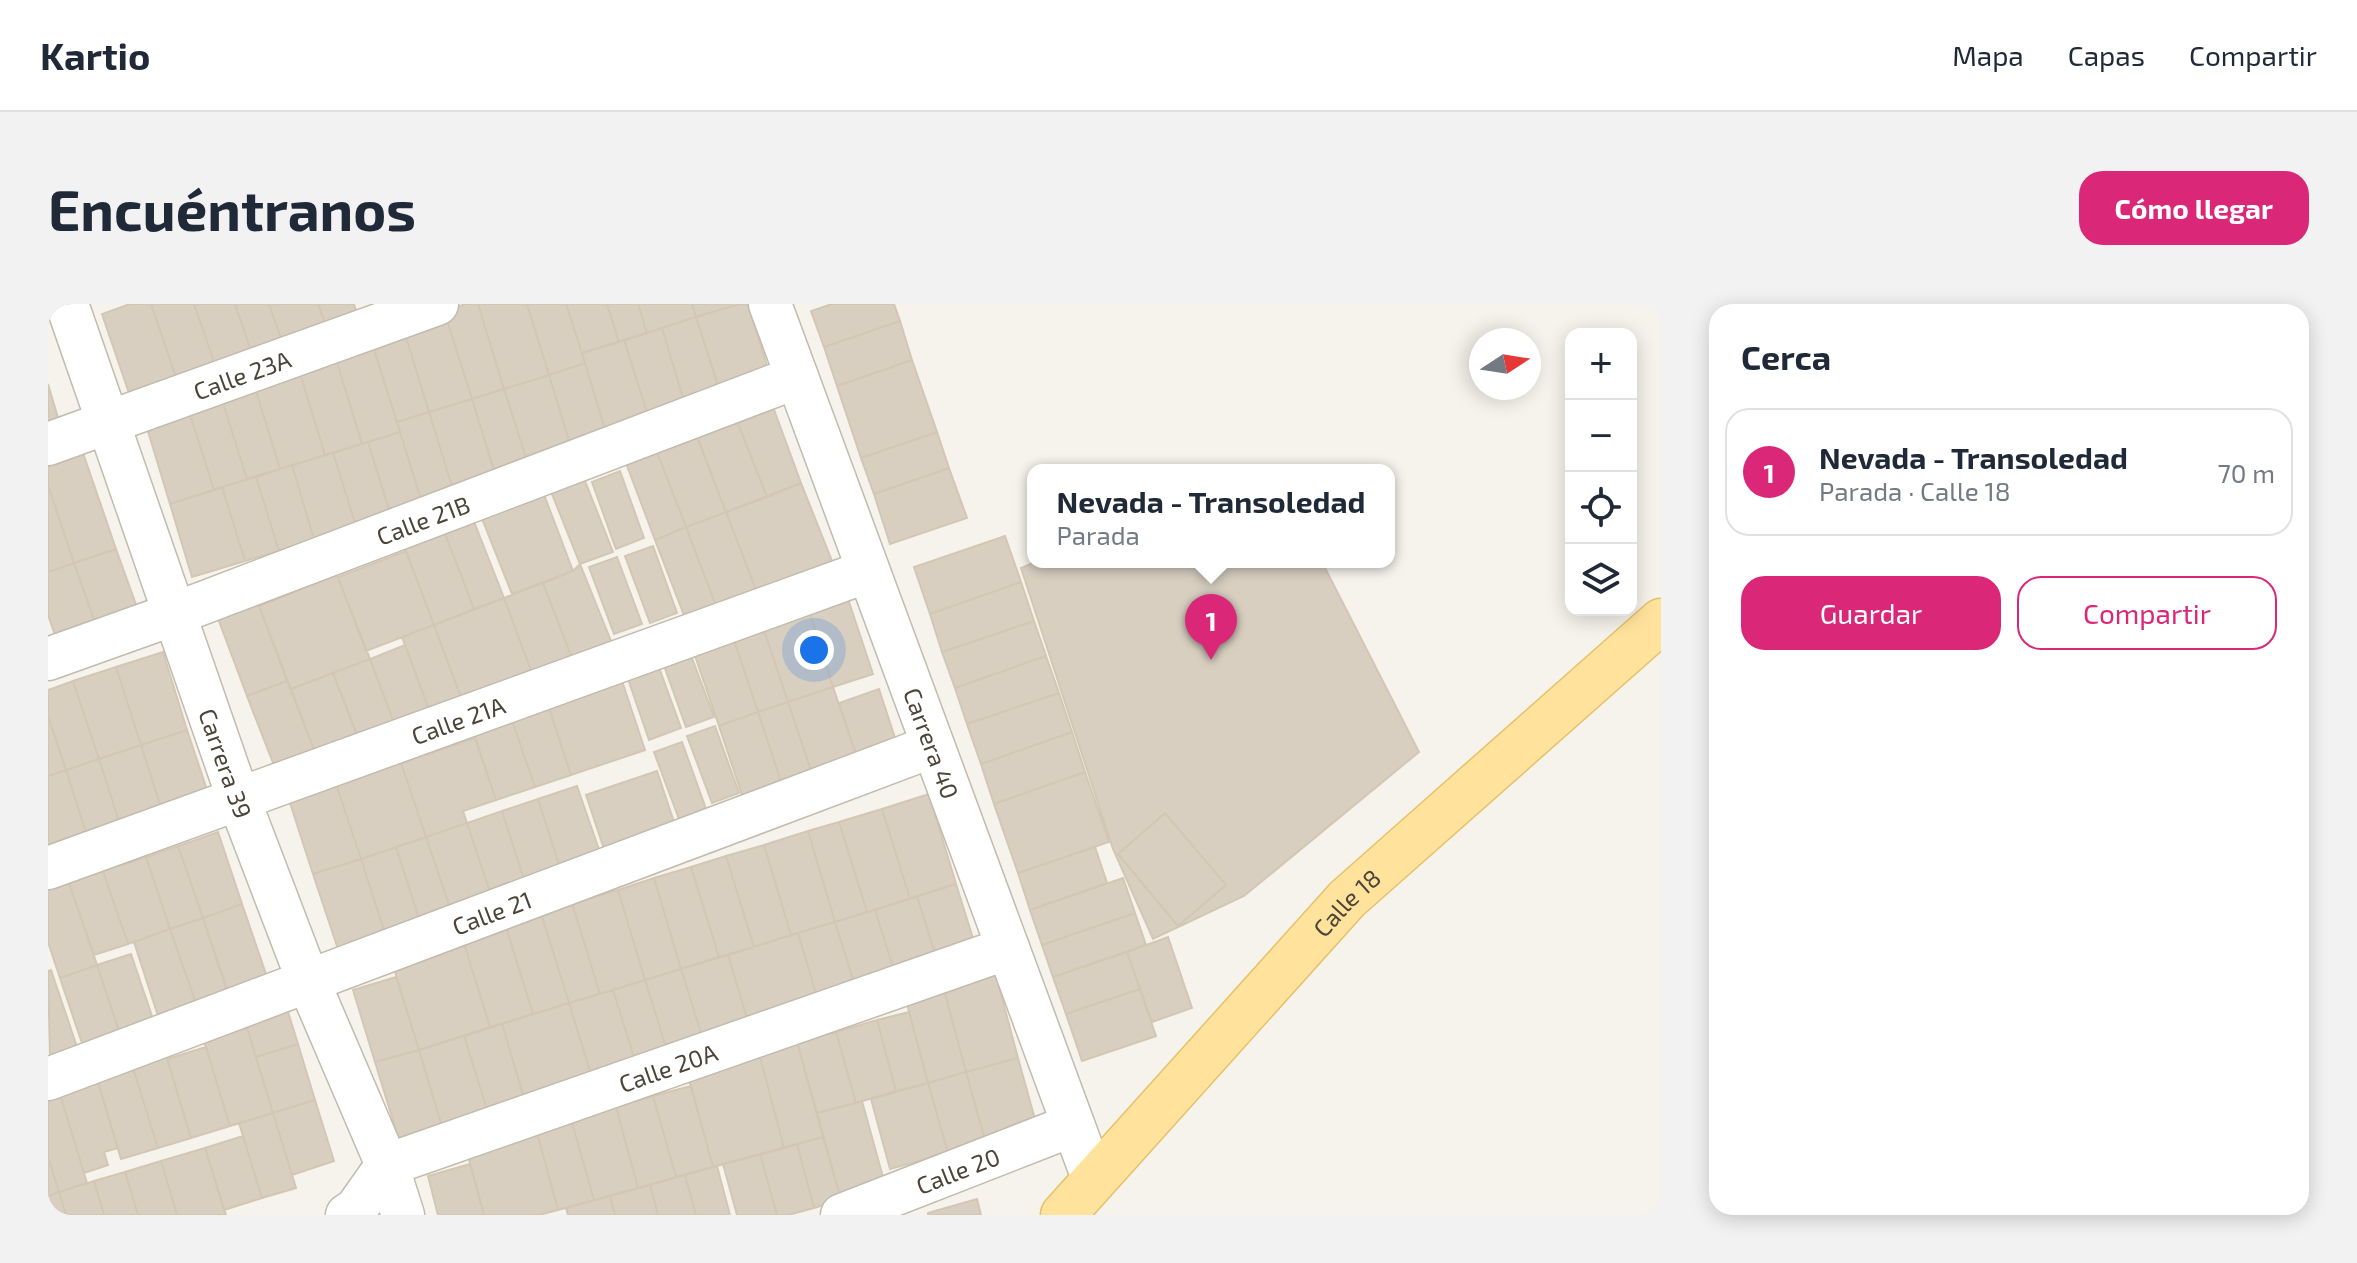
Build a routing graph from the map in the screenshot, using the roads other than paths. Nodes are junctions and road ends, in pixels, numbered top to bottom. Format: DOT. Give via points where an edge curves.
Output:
graph roads {
  1 [pos="67,304"];
  2 [pos="437,304"];
  3 [pos="770,304"];
  4 [pos="797,377"];
  5 [pos="109,422"];
  6 [pos="48,444"];
  7 [pos="868,571"];
  8 [pos="174,614"];
  9 [pos="1661,621"];
  10 [pos="48,659"];
  11 [pos="933,746"];
  12 [pos="239,800"];
  13 [pos="48,868"];
  14 [pos="1008,948"];
  15 [pos="309,983"];
  16 [pos="48,1079"];
  17 [pos="1073,1125"];
  18 [pos="387,1165"];
  19 [pos="1094,1181"];
  20 [pos="347,1215"];
  21 [pos="403,1215"];
  22 [pos="842,1215"];
  23 [pos="1063,1215"];
  1 -- 5 [label="street, Carrera 39"];
  2 -- 5 [label="street, Calle 23A"];
  3 -- 4 [label="street, Carrera 40"];
  4 -- 7 [label="street, Carrera 40"];
  4 -- 8 [label="street, Calle 21B"];
  5 -- 6 [label="street, Calle 23A"];
  5 -- 8 [label="street, Carrera 39"];
  7 -- 11 [label="street, Carrera 40"];
  7 -- 12 [label="street, Calle 21A"];
  8 -- 10 [label="street, Calle 21B"];
  8 -- 12 [label="street, Carrera 39"];
  9 -- 19 [label="main road, Calle 18" via="1347,899"];
  11 -- 14 [label="street, Carrera 40"];
  11 -- 15 [label="street, Calle 21"];
  12 -- 13 [label="street, Calle 21A"];
  12 -- 15 [label="street, Carrera 39"];
  14 -- 17 [label="street, Carrera 40"];
  14 -- 18 [label="street, Calle 20A"];
  15 -- 16 [label="street, Calle 21"];
  15 -- 18 [label="street, Carrera 39"];
  17 -- 19 [label="street, Carrera 40"];
  17 -- 22 [label="street, Calle 20"];
  18 -- 20 [label="street"];
  18 -- 21 [label="street, Carrera 39"];
  19 -- 23 [label="main road, Calle 18"];
}
